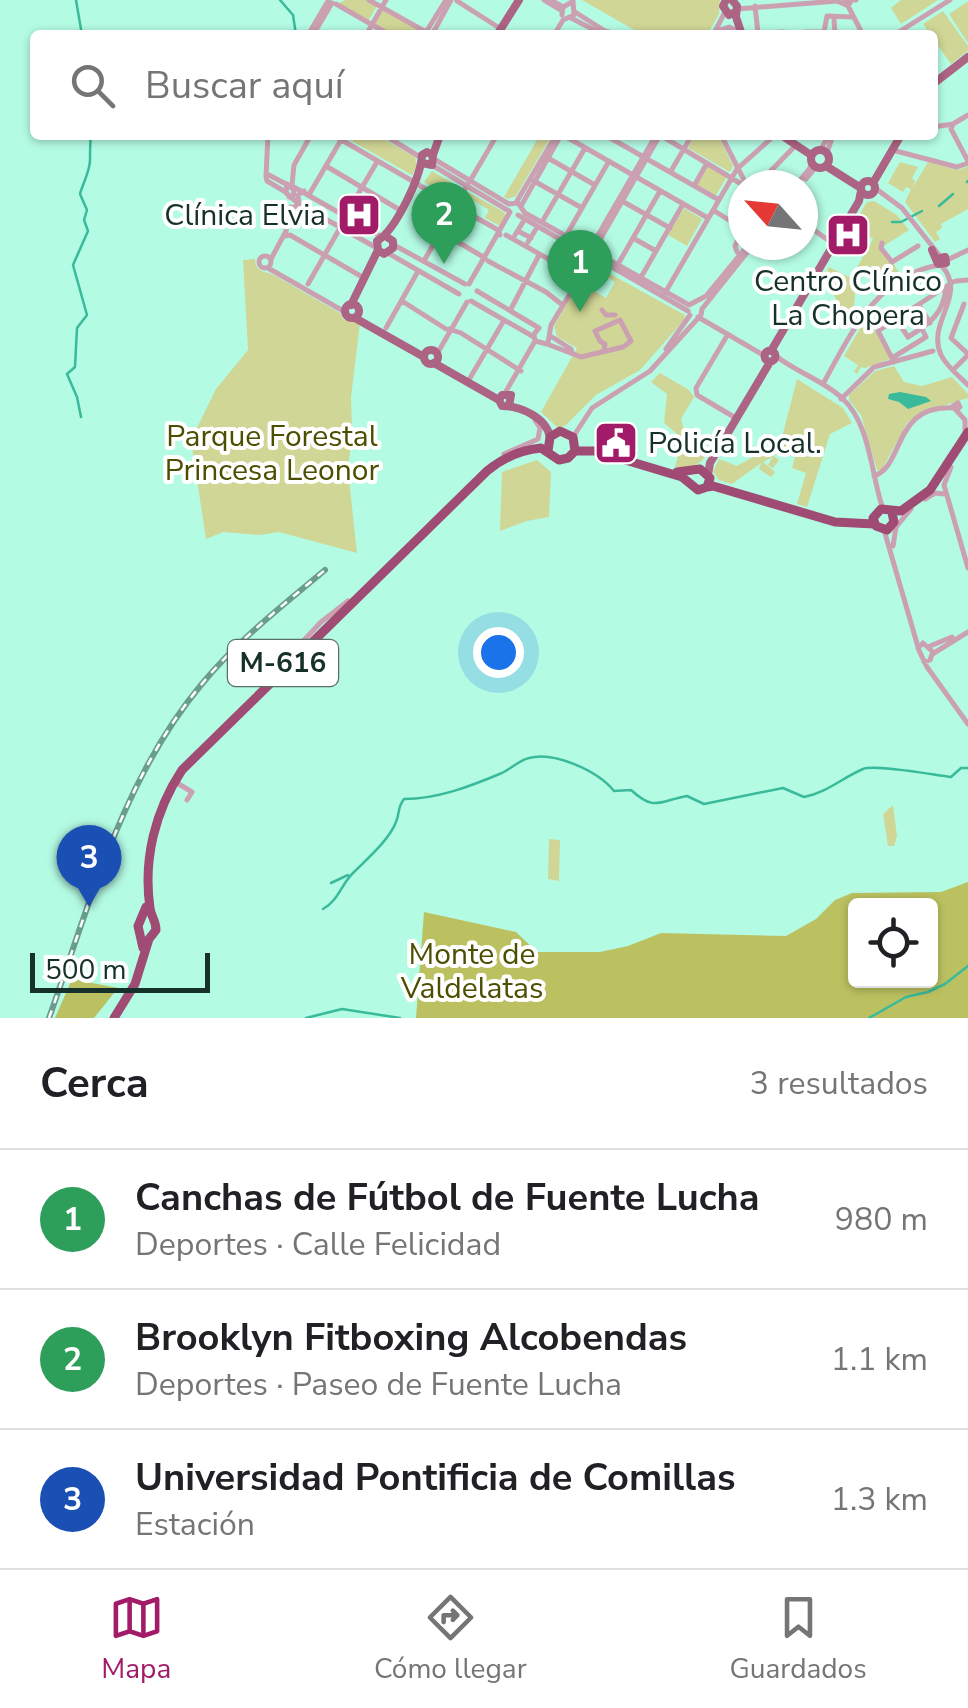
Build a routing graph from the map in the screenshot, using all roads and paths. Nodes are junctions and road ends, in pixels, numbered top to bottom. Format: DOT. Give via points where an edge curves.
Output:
graph roads {
  1 [pos="344,0"];
  2 [pos="370,0"];
  3 [pos="521,0"];
  4 [pos="547,0"];
  5 [pos="950,0"];
  6 [pos="803,1"];
  7 [pos="849,1"];
  8 [pos="330,2"];
  9 [pos="454,2"];
  10 [pos="382,3"];
  11 [pos="777,3"];
  12 [pos="754,4"];
  13 [pos="731,7"];
  14 [pos="568,10"];
  15 [pos="852,17"];
  16 [pos="834,18"];
  17 [pos="370,24"];
  18 [pos="314,30"];
  19 [pos="367,30"];
  20 [pos="381,30"];
  21 [pos="423,30"];
  22 [pos="431,30"];
  23 [pos="498,30"];
  24 [pos="501,30"];
  25 [pos="600,30"];
  26 [pos="719,30"];
  27 [pos="758,30"];
  28 [pos="824,30"];
  29 [pos="835,30"];
  30 [pos="860,30"];
  31 [pos="902,30"];
  32 [pos="968,59"];
  33 [pos="938,82"];
  34 [pos="968,115"];
  35 [pos="938,126"];
  36 [pos="952,126"];
  37 [pos="268,140"];
  38 [pos="306,140"];
  39 [pos="341,140"];
  40 [pos="396,140"];
  41 [pos="436,140"];
  42 [pos="494,140"];
  43 [pos="557,140"];
  44 [pos="557,140"];
  45 [pos="570,140"];
  46 [pos="614,140"];
  47 [pos="622,140"];
  48 [pos="655,140"];
  49 [pos="667,140"];
  50 [pos="689,140"];
  51 [pos="723,140"];
  52 [pos="774,140"];
  53 [pos="788,140"];
  54 [pos="789,140"];
  55 [pos="828,140"];
  56 [pos="896,140"];
  57 [pos="897,140"];
  58 [pos="620,143"];
  59 [pos="796,145"];
  60 [pos="585,148"];
  61 [pos="684,149"];
  62 [pos="893,151"];
  63 [pos="548,158"];
  64 [pos="645,158"];
  65 [pos="819,158"];
  66 [pos="428,159"];
  67 [pos="378,161"];
  68 [pos="608,161"];
  69 [pos="707,162"];
  70 [pos="968,162"];
  71 [pos="326,166"];
  72 [pos="736,169"];
  73 [pos="772,170"];
  74 [pos="810,170"];
  75 [pos="572,172"];
  76 [pos="670,172"];
  77 [pos="728,174"];
  78 [pos="634,176"];
  79 [pos="534,181"];
  80 [pos="416,183"];
  81 [pos="469,183"];
  82 [pos="728,183"];
  83 [pos="595,185"];
  84 [pos="694,186"];
  85 [pos="363,187"];
  86 [pos="868,188"];
  87 [pos="289,191"];
  88 [pos="660,191"];
  89 [pos="308,192"];
  90 [pos="558,195"];
  91 [pos="622,200"];
  92 [pos="718,200"];
  93 [pos="299,204"];
  94 [pos="683,204"];
  95 [pos="456,206"];
  96 [pos="582,208"];
  97 [pos="291,209"];
  98 [pos="713,210"];
  99 [pos="400,211"];
  100 [pos="646,214"];
  101 [pos="348,215"];
  102 [pos="516,217"];
  103 [pos="708,218"];
  104 [pos="728,220"];
  105 [pos="542,222"];
  106 [pos="340,228"];
  107 [pos="670,228"];
  108 [pos="818,230"];
  109 [pos="441,232"];
  110 [pos="502,233"];
  111 [pos="284,236"];
  112 [pos="532,236"];
  113 [pos="566,236"];
  114 [pos="633,238"];
  115 [pos="389,239"];
  116 [pos="836,240"];
  117 [pos="882,244"];
  118 [pos="918,246"];
  119 [pos="860,248"];
  120 [pos="968,250"];
  121 [pos="382,251"];
  122 [pos="587,251"];
  123 [pos="656,251"];
  124 [pos="539,254"];
  125 [pos="324,255"];
  126 [pos="425,259"];
  127 [pos="487,260"];
  128 [pos="732,260"];
  129 [pos="738,260"];
  130 [pos="941,260"];
  131 [pos="269,261"];
  132 [pos="617,266"];
  133 [pos="418,273"];
  134 [pos="575,274"];
  135 [pos="640,279"];
  136 [pos="525,280"];
  137 [pos="968,280"];
  138 [pos="365,281"];
  139 [pos="954,282"];
  140 [pos="308,284"];
  141 [pos="472,286"];
  142 [pos="946,287"];
  143 [pos="666,294"];
  144 [pos="465,299"];
  145 [pos="402,300"];
  146 [pos="956,302"];
  147 [pos="560,303"];
  148 [pos="918,305"];
  149 [pos="942,305"];
  150 [pos="966,305"];
  151 [pos="511,309"];
  152 [pos="352,310"];
  153 [pos="602,310"];
  154 [pos="696,311"];
  155 [pos="615,315"];
  156 [pos="926,316"];
  157 [pos="896,319"];
  158 [pos="503,322"];
  159 [pos="932,322"];
  160 [pos="941,325"];
  161 [pos="386,328"];
  162 [pos="922,328"];
  163 [pos="447,329"];
  164 [pos="546,330"];
  165 [pos="728,334"];
  166 [pos="908,337"];
  167 [pos="539,342"];
  168 [pos="914,346"];
  169 [pos="486,348"];
  170 [pos="936,348"];
  171 [pos="604,350"];
  172 [pos="572,353"];
  173 [pos="920,354"];
  174 [pos="432,355"];
  175 [pos="968,355"];
  176 [pos="770,356"];
  177 [pos="893,360"];
  178 [pos="954,368"];
  179 [pos="521,371"];
  180 [pos="470,378"];
  181 [pos="968,383"];
  182 [pos="822,386"];
  183 [pos="507,398"];
  184 [pos="841,399"];
  185 [pos="527,413"];
  186 [pos="734,417"];
  187 [pos="570,438"];
  188 [pos="967,439"];
  189 [pos="548,443"];
  190 [pos="504,454"];
  191 [pos="948,468"];
  192 [pos="701,477"];
  193 [pos="873,477"];
  194 [pos="949,496"];
  195 [pos="926,499"];
  196 [pos="911,509"];
  197 [pos="884,519"];
  198 [pos="893,546"];
  199 [pos="968,568"];
  200 [pos="968,630"];
  201 [pos="923,646"];
  202 [pos="929,659"];
  203 [pos="968,722"];
  204 [pos="177,784"];
  205 [pos="186,800"];
  206 [pos="148,918"];
  207 [pos="146,934"];
  208 [pos="112,1018"];
  1 -- 8 [label="street"];
  2 -- 10 [label="street"];
  3 -- 24 [label="main road"];
  4 -- 14 [label="street"];
  5 -- 31 [label="street"];
  6 -- 7 [label="street"];
  6 -- 11 [label="street"];
  7 -- 15 [label="street"];
  8 -- 17 [label="street"];
  8 -- 18 [label="street"];
  9 -- 22 [label="street"];
  9 -- 23 [label="street"];
  10 -- 17 [label="street"];
  10 -- 21 [label="street"];
  11 -- 12 [label="street"];
  12 -- 13 [label="street"];
  12 -- 27 [label="street"];
  13 -- 26 [label="street"];
  14 -- 25 [label="street"];
  15 -- 16 [label="street"];
  15 -- 30 [label="street"];
  16 -- 28 [label="street" via="826,16"];
  16 -- 29 [label="street"];
  17 -- 19 [label="street"];
  17 -- 20 [label="street"];
  32 -- 33 [label="main road"];
  34 -- 36 [label="street"];
  35 -- 36 [label="street"];
  36 -- 70 [label="street"];
  37 -- 87 [label="street" via="266,176"];
  38 -- 87 [label="street"];
  39 -- 67 [label="street"];
  39 -- 71 [label="street"];
  40 -- 66 [label="street"];
  41 -- 66 [label="main road"];
  42 -- 81 [label="street"];
  43 -- 63 [label="street"];
  44 -- 102 [label="street" via="519,200"];
  45 -- 60 [label="street"];
  46 -- 58 [label="street"];
  47 -- 58 [label="street"];
  48 -- 64 [label="street"];
  49 -- 61 [label="street"];
  50 -- 61 [label="street"];
  51 -- 72 [label="street"];
  52 -- 72 [label="street"];
  53 -- 59 [label="main road"];
  54 -- 65 [label="main road"];
  55 -- 65 [label="street"];
  56 -- 86 [label="main road"];
  57 -- 62 [label="main road"];
  58 -- 64 [label="street"];
  59 -- 65 [label="main road"];
  59 -- 73 [label="street"];
  60 -- 68 [label="street"];
  60 -- 75 [label="street"];
  61 -- 69 [label="street"];
  61 -- 76 [label="street"];
  62 -- 70 [label="street" via="957,168"];
  62 -- 86 [label="main road"];
  63 -- 75 [label="street"];
  63 -- 79 [label="street"];
  64 -- 76 [label="street"];
  64 -- 78 [label="street"];
  65 -- 74 [label="street"];
  65 -- 86 [label="main road"];
  66 -- 80 [label="main road"];
  66 -- 81 [label="street"];
  67 -- 80 [label="street"];
  67 -- 85 [label="street"];
  68 -- 78 [label="street"];
  68 -- 83 [label="street"];
  69 -- 77 [label="street"];
  69 -- 84 [label="street"];
  71 -- 85 [label="street"];
  71 -- 89 [label="street"];
  75 -- 83 [label="street"];
  75 -- 90 [label="street"];
  76 -- 84 [label="street"];
  78 -- 88 [label="street"];
  78 -- 91 [label="street"];
  78 -- 122 [label="street"];
  79 -- 90 [label="street"];
  79 -- 102 [label="street"];
  80 -- 95 [label="street"];
  80 -- 99 [label="main road"];
  80 -- 115 [label="main road"];
  81 -- 95 [label="street"];
  81 -- 102 [label="street"];
  82 -- 92 [label="street"];
  83 -- 96 [label="street"];
  84 -- 92 [label="street"];
  85 -- 99 [label="street"];
  85 -- 101 [label="street"];
  86 -- 116 [label="main road"];
  86 -- 130 [label="street" via="904,212"];
  87 -- 89 [label="street"];
  87 -- 93 [label="street"];
  87 -- 97 [label="street"];
  87 -- 131 [label="street"];
  88 -- 94 [label="street"];
  88 -- 100 [label="street"];
  89 -- 93 [label="street" via="298,195"];
  89 -- 101 [label="street"];
  90 -- 96 [label="street"];
  90 -- 105 [label="street"];
  91 -- 100 [label="street"];
  91 -- 122 [label="street"];
  92 -- 98 [label="street"];
  93 -- 97 [label="street"];
  93 -- 106 [label="street"];
  94 -- 103 [label="street"];
  94 -- 107 [label="street"];
  95 -- 109 [label="street"];
  95 -- 110 [label="street"];
  96 -- 113 [label="street"];
  97 -- 111 [label="street"];
  98 -- 103 [label="street"];
  98 -- 104 [label="street"];
  99 -- 115 [label="main road"];
  100 -- 107 [label="street"];
  100 -- 114 [label="street"];
  101 -- 115 [label="street"];
  102 -- 105 [label="street"];
  102 -- 110 [label="street"];
  102 -- 112 [label="street"];
  102 -- 122 [label="street"];
  103 -- 143 [label="street"];
  105 -- 113 [label="street"];
  106 -- 121 [label="street"];
  106 -- 125 [label="street"];
  107 -- 123 [label="street"];
  108 -- 116 [label="street"];
  109 -- 126 [label="street"];
  109 -- 127 [label="street"];
  110 -- 124 [label="street"];
  110 -- 127 [label="street"];
  111 -- 125 [label="street"];
  111 -- 131 [label="street"];
  113 -- 122 [label="street"];
  114 -- 123 [label="street"];
  114 -- 132 [label="street"];
  115 -- 121 [label="main road"];
  115 -- 121 [label="main road" via="378,241"];
  115 -- 126 [label="street"];
  116 -- 119 [label="street"];
  116 -- 176 [label="main road"];
  117 -- 118 [label="street" via="892,262"];
  120 -- 130 [label="street"];
  121 -- 133 [label="street"];
  121 -- 138 [label="main road"];
  121 -- 152 [label="main road"];
  122 -- 132 [label="street"];
  122 -- 134 [label="street"];
  122 -- 154 [label="street"];
  122 -- 164 [label="street"];
  123 -- 135 [label="street"];
  124 -- 134 [label="street"];
  124 -- 136 [label="street"];
  125 -- 138 [label="street"];
  125 -- 140 [label="street"];
  126 -- 141 [label="street"];
  127 -- 136 [label="street"];
  127 -- 141 [label="street"];
  128 -- 154 [label="street"];
  129 -- 154 [label="street"];
  130 -- 139 [label="street"];
  130 -- 182 [label="street" via="890,286 868,306"];
  131 -- 140 [label="street"];
  131 -- 152 [label="street"];
  132 -- 135 [label="street"];
  133 -- 144 [label="street"];
  133 -- 145 [label="street"];
  134 -- 147 [label="street"];
  135 -- 143 [label="street"];
  136 -- 147 [label="street"];
  136 -- 151 [label="street"];
  137 -- 139 [label="street"];
  138 -- 152 [label="main road"];
  139 -- 142 [label="street"];
  139 -- 146 [label="street"];
  139 -- 160 [label="street"];
  140 -- 152 [label="street"];
  141 -- 144 [label="street"];
  141 -- 144 [label="street"];
  141 -- 151 [label="street"];
  142 -- 148 [label="street"];
  142 -- 149 [label="street"];
  143 -- 154 [label="street"];
  144 -- 158 [label="street"];
  144 -- 163 [label="street"];
  145 -- 161 [label="street"];
  145 -- 163 [label="street"];
  146 -- 150 [label="street"];
  146 -- 178 [label="street" via="941,338"];
  147 -- 164 [label="street"];
  148 -- 156 [label="street"];
  148 -- 157 [label="street"];
  149 -- 156 [label="street"];
  149 -- 159 [label="street"];
  150 -- 175 [label="street" via="951,338"];
  151 -- 164 [label="street"];
  152 -- 161 [label="main road"];
  152 -- 174 [label="main road"];
  153 -- 155 [label="street"];
  154 -- 165 [label="street"];
  154 -- 176 [label="street"];
  154 -- 187 [label="street" via="650,371 592,408"];
  156 -- 159 [label="street"];
  157 -- 166 [label="street"];
  157 -- 177 [label="street" via="878,332"];
  158 -- 167 [label="street"];
  158 -- 169 [label="street"];
  159 -- 160 [label="street"];
  159 -- 162 [label="street"];
  160 -- 170 [label="street"];
  161 -- 174 [label="main road"];
  162 -- 166 [label="street"];
  162 -- 168 [label="street" via="926,337"];
  163 -- 169 [label="street"];
  163 -- 174 [label="street"];
  164 -- 167 [label="street"];
  164 -- 167 [label="street"];
  164 -- 172 [label="street"];
  165 -- 176 [label="street"];
  165 -- 186 [label="street" via="696,394"];
  166 -- 168 [label="street"];
  167 -- 172 [label="street"];
  167 -- 179 [label="street"];
  167 -- 183 [label="street"];
  168 -- 173 [label="street"];
  168 -- 177 [label="street"];
  169 -- 179 [label="street"];
  169 -- 180 [label="street"];
  170 -- 173 [label="street"];
  170 -- 181 [label="street"];
  171 -- 171 [label="street" via="631,339 620,320 595,331"];
  171 -- 172 [label="street"];
  173 -- 177 [label="street"];
  174 -- 180 [label="main road"];
  174 -- 183 [label="main road"];
  175 -- 178 [label="street"];
  176 -- 182 [label="street"];
  176 -- 186 [label="main road"];
  176 -- 192 [label="main road"];
  177 -- 184 [label="street" via="864,374"];
  178 -- 181 [label="street"];
  179 -- 183 [label="street"];
  180 -- 183 [label="main road"];
  182 -- 184 [label="street"];
  183 -- 185 [label="main road"];
  183 -- 187 [label="main road"];
  184 -- 193 [label="street"];
  185 -- 189 [label="main road" via="546,424"];
  185 -- 190 [label="street" via="538,425 538,438"];
  186 -- 192 [label="main road"];
  187 -- 189 [label="highway, M-616"];
  187 -- 189 [label="highway, M-616" via="568,458 559,460"];
  187 -- 192 [label="highway, M-616" via="595,451"];
  188 -- 191 [label="highway"];
  189 -- 190 [label="highway, M-616"];
  189 -- 206 [label="highway, M-616" via="487,470 182,770 152,836"];
  190 -- 206 [label="highway, M-616" via="193,752 170,782 149,836"];
  191 -- 193 [label="street" via="966,424 955,409 943,408 912,424 889,468"];
  191 -- 194 [label="street"];
  191 -- 195 [label="highway"];
  191 -- 197 [label="highway" via="918,501"];
  192 -- 197 [label="highway, M-616" via="835,519"];
  193 -- 197 [label="street"];
  194 -- 195 [label="street" via="938,492"];
  194 -- 199 [label="street"];
  195 -- 196 [label="highway"];
  196 -- 197 [label="highway"];
  196 -- 198 [label="street" via="896,527"];
  197 -- 198 [label="street"];
  197 -- 201 [label="street"];
  198 -- 201 [label="street"];
  200 -- 201 [label="street"];
  200 -- 202 [label="street"];
  201 -- 202 [label="street"];
  201 -- 202 [label="street"];
  202 -- 203 [label="street" via="949,702"];
  204 -- 205 [label="street" via="192,792"];
  206 -- 207 [label="highway, M-616" via="138,926"];
  206 -- 207 [label="highway, M-616" via="157,927"];
  207 -- 208 [label="highway, M-616" via="135,984"];
}
